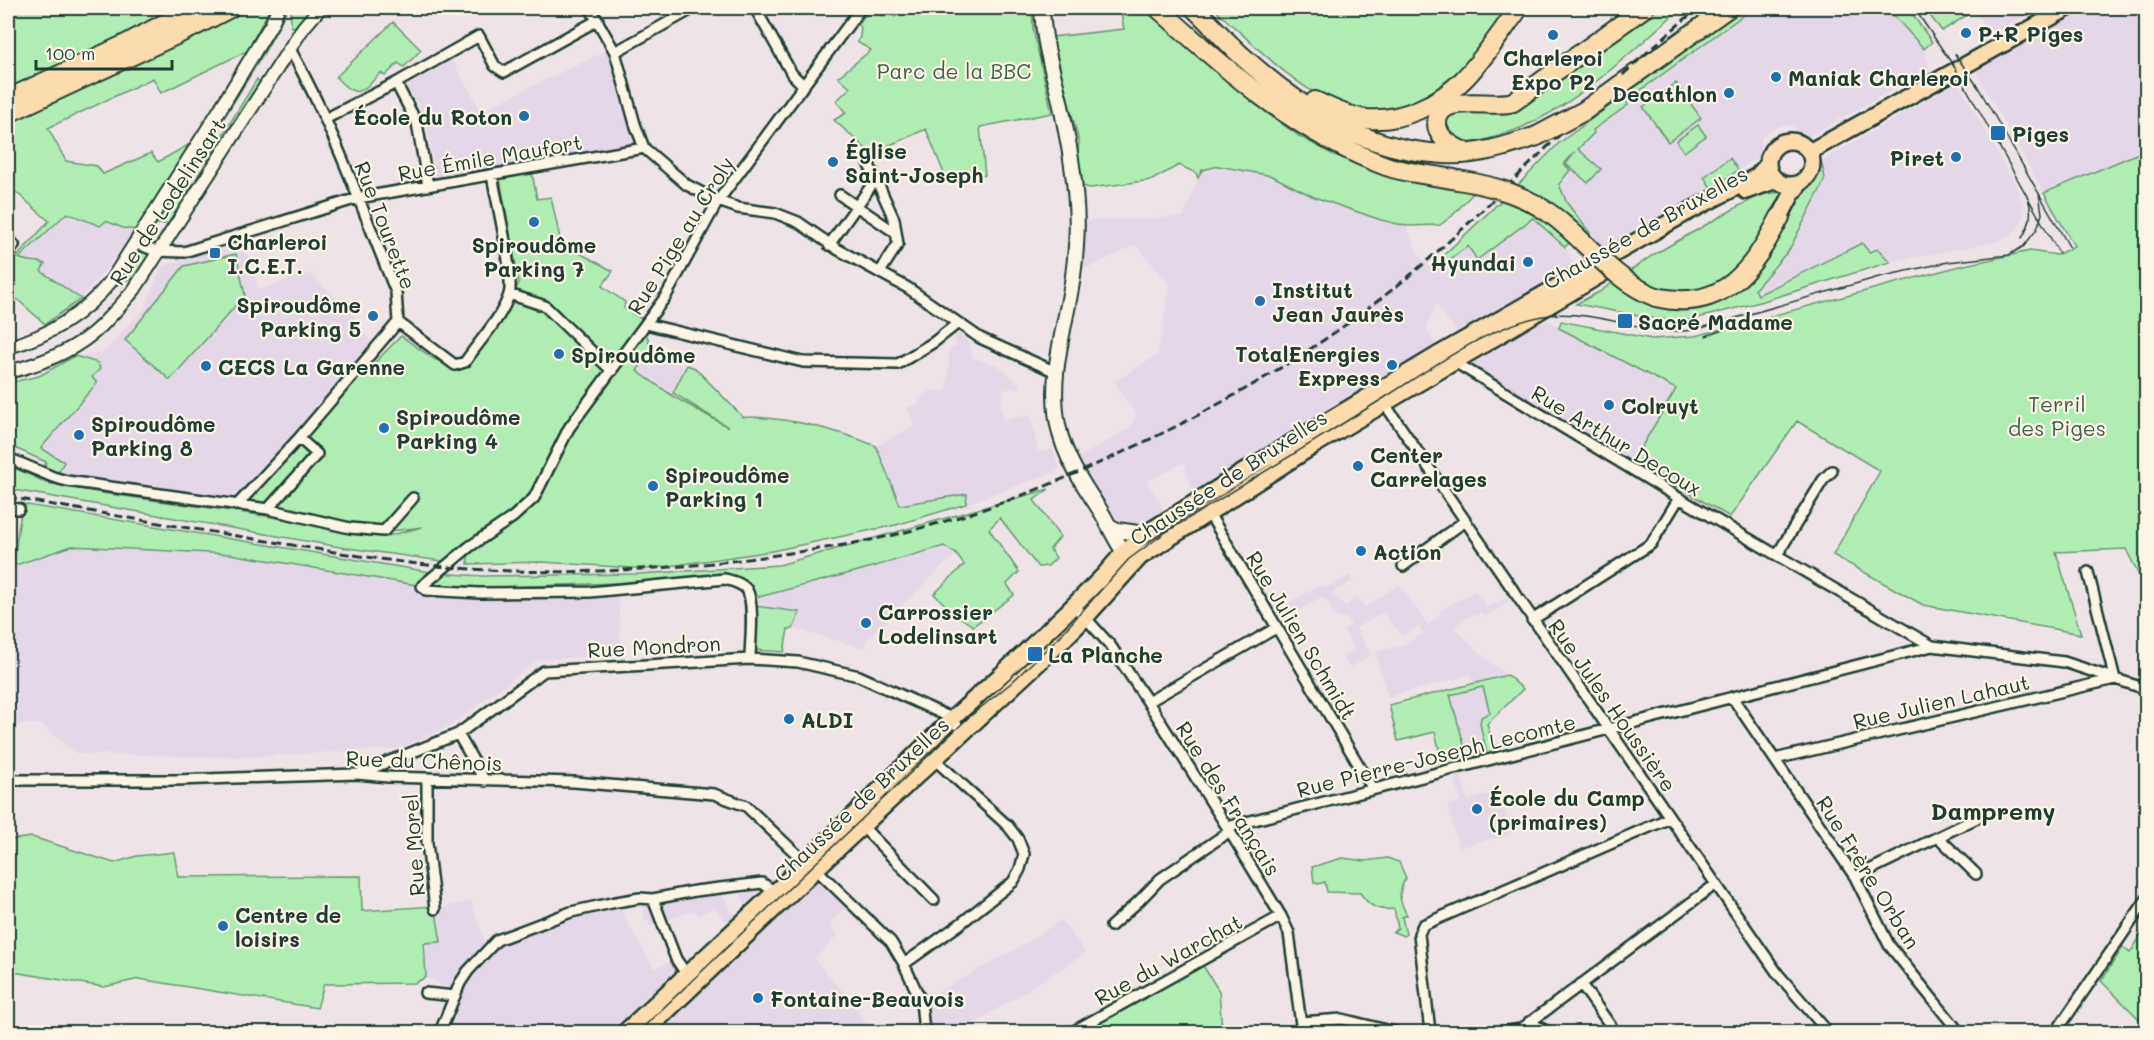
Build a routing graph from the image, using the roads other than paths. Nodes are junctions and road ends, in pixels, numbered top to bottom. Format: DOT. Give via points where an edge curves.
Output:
graph roads {
  1 [pos="194,8"];
  2 [pos="230,8"];
  3 [pos="278,8"];
  4 [pos="320,8"];
  5 [pos="590,8"];
  6 [pos="694,8"];
  7 [pos="755,8"];
  8 [pos="861,8"];
  9 [pos="1042,8"];
  10 [pos="1158,8"];
  11 [pos="1177,8"];
  12 [pos="1194,8"];
  13 [pos="1519,8"];
  14 [pos="1644,8"];
  15 [pos="1728,8"];
  16 [pos="2068,8"];
  17 [pos="598,20"];
  18 [pos="1213,26"];
  19 [pos="290,49"];
  20 [pos="615,52"];
  21 [pos="396,83"];
  22 [pos="804,86"];
  23 [pos="8,99"];
  24 [pos="1280,108"];
  25 [pos="8,113"];
  26 [pos="325,119"];
  27 [pos="644,148"];
  28 [pos="1470,152"];
  29 [pos="1809,152"];
  30 [pos="1437,153"];
  31 [pos="1366,157"];
  32 [pos="1768,164"];
  33 [pos="869,165"];
  34 [pos="492,175"];
  35 [pos="876,179"];
  36 [pos="1777,180"];
  37 [pos="1801,182"];
  38 [pos="428,186"];
  39 [pos="840,195"];
  40 [pos="358,198"];
  41 [pos="718,201"];
  42 [pos="857,206"];
  43 [pos="1780,217"];
  44 [pos="896,233"];
  45 [pos="8,238"];
  46 [pos="135,243"];
  47 [pos="829,245"];
  48 [pos="160,251"];
  49 [pos="8,254"];
  50 [pos="880,272"];
  51 [pos="509,294"];
  52 [pos="398,322"];
  53 [pos="958,323"];
  54 [pos="646,324"];
  55 [pos="8,347"];
  56 [pos="1447,357"];
  57 [pos="612,371"];
  58 [pos="8,372"];
  59 [pos="1056,372"];
  60 [pos="1381,397"];
  61 [pos="299,438"];
  62 [pos="8,458"];
  63 [pos="1832,471"];
  64 [pos="413,498"];
  65 [pos="1679,498"];
  66 [pos="237,505"];
  67 [pos="1204,506"];
  68 [pos="8,508"];
  69 [pos="19,509"];
  70 [pos="268,509"];
  71 [pos="1465,521"];
  72 [pos="1111,527"];
  73 [pos="1146,534"];
  74 [pos="1777,555"];
  75 [pos="1129,558"];
  76 [pos="1403,566"];
  77 [pos="2088,572"];
  78 [pos="1074,605"];
  79 [pos="1085,618"];
  80 [pos="1532,620"];
  81 [pos="1276,628"];
  82 [pos="1932,646"];
  83 [pos="750,659"];
  84 [pos="2115,679"];
  85 [pos="2146,689"];
  86 [pos="1732,697"];
  87 [pos="1148,702"];
  88 [pos="952,719"];
  89 [pos="1611,730"];
  90 [pos="963,732"];
  91 [pos="458,734"];
  92 [pos="934,759"];
  93 [pos="1775,759"];
  94 [pos="357,774"];
  95 [pos="427,778"];
  96 [pos="8,780"];
  97 [pos="485,781"];
  98 [pos="1373,789"];
  99 [pos="1670,818"];
  100 [pos="1977,818"];
  101 [pos="857,820"];
  102 [pos="1229,829"];
  103 [pos="1938,837"];
  104 [pos="812,866"];
  105 [pos="1976,874"];
  106 [pos="1855,877"];
  107 [pos="1716,884"];
  108 [pos="780,895"];
  109 [pos="653,899"];
  110 [pos="934,900"];
  111 [pos="2146,900"];
  112 [pos="435,909"];
  113 [pos="1281,916"];
  114 [pos="1111,926"];
  115 [pos="904,964"];
  116 [pos="687,975"];
  117 [pos="1581,984"];
  118 [pos="425,993"];
  119 [pos="455,996"];
  120 [pos="1301,1022"];
  121 [pos="1529,1022"];
  122 [pos="2061,1031"];
  123 [pos="440,1032"];
  124 [pos="625,1032"];
  125 [pos="645,1032"];
  126 [pos="924,1032"];
  127 [pos="1072,1032"];
  128 [pos="1302,1032"];
  129 [pos="1395,1032"];
  130 [pos="1430,1032"];
  131 [pos="1503,1032"];
  132 [pos="1548,1032"];
  133 [pos="1615,1032"];
  134 [pos="1828,1032"];
  135 [pos="1959,1032"];
  1 -- 23 [label="highway"];
  2 -- 25 [label="highway"];
  3 -- 46 [label="street"];
  4 -- 19 [label="street, Rue de Lodelinsart"];
  5 -- 17 [label="street"];
  6 -- 20 [label="street"];
  7 -- 22 [label="street" via="792,74"];
  8 -- 22 [label="street, Rue Pige au Croly"];
  9 -- 59 [label="main road" via="1042,28 1072,158 1077,212 1073,276"];
  10 -- 24 [label="highway" via="1258,95"];
  11 -- 24 [label="highway"];
  12 -- 18 [label="highway"];
  13 -- 18 [label="highway" via="1455,87 1418,110 1386,118 1352,116 1310,99 1224,30"];
  14 -- 28 [label="highway" via="1513,102 1460,102 1443,110 1437,121 1439,132 1449,143"];
  15 -- 28 [label="highway, bridge" via="1584,111 1538,136"];
  16 -- 29 [label="main road"];
  17 -- 20 [label="street"];
  17 -- 21 [label="street" via="504,72 495,66 479,36"];
  18 -- 30 [label="highway" via="1248,62 1322,118 1365,138"];
  19 -- 26 [label="street, Rue Tourette"];
  19 -- 48 [label="street, Rue de Lodelinsart"];
  20 -- 27 [label="street"];
  21 -- 26 [label="street"];
  21 -- 38 [label="street" via="422,138"];
  22 -- 41 [label="street, Rue Pige au Croly"];
  24 -- 31 [label="highway" via="1309,130"];
  26 -- 40 [label="street, Rue Tourette"];
  27 -- 34 [label="street, Rue Émile Maufort"];
  27 -- 41 [label="street" via="687,185"];
  28 -- 30 [label="highway"];
  29 -- 32 [label="main road, Chaussée de Bruxelles" via="1801,144 1785,142 1771,152"];
  29 -- 37 [label="main road" via="1810,170"];
  30 -- 31 [label="highway" via="1411,160"];
  31 -- 43 [label="highway, bridge" via="1393,168 1487,185 1528,200 1557,219 1613,272 1642,292 1678,301 1696,300 1726,289 1751,265"];
  32 -- 36 [label="main road, Chaussée de Bruxelles"];
  32 -- 56 [label="main road, Chaussée de Bruxelles" via="1757,176 1686,213"];
  33 -- 35 [label="street"];
  34 -- 38 [label="street, Rue Émile Maufort"];
  34 -- 51 [label="street" via="510,276"];
  35 -- 42 [label="street"];
  35 -- 44 [label="street"];
  36 -- 37 [label="main road, Chaussée de Bruxelles" via="1790,185"];
  36 -- 56 [label="main road, Chaussée de Bruxelles" via="1749,189"];
  37 -- 43 [label="main road"];
  38 -- 40 [label="street, Rue Émile Maufort"];
  39 -- 42 [label="street"];
  40 -- 48 [label="street, Rue Émile Maufort" via="184,252"];
  40 -- 52 [label="street, Rue Tourette" via="396,292"];
  41 -- 47 [label="street" via="786,216"];
  41 -- 54 [label="street, Rue Pige au Croly" via="666,296"];
  42 -- 44 [label="street"];
  42 -- 47 [label="street"];
  44 -- 50 [label="street" via="898,244"];
  45 -- 49 [label="street" via="14,245"];
  46 -- 48 [label="street, Rue Émile Maufort"];
  46 -- 55 [label="street" via="101,292 73,319"];
  47 -- 50 [label="street"];
  48 -- 58 [label="street, Rue de Lodelinsart" via="134,290 101,326 54,356"];
  50 -- 53 [label="street"];
  51 -- 52 [label="street, Rue Tourette" via="460,365 455,366"];
  51 -- 57 [label="street" via="545,306"];
  52 -- 61 [label="street"];
  53 -- 54 [label="street" via="898,364 803,362"];
  53 -- 59 [label="street" via="980,338"];
  54 -- 57 [label="street, Rue Pige au Croly"];
  56 -- 60 [label="main road, Chaussée de Bruxelles"];
  56 -- 65 [label="street, Rue Arthur Decoux"];
  57 -- 83 [label="street, Rue Pige au Croly" via="569,428 534,498 422,586 426,590 479,593 591,592 725,579 747,590 751,604"];
  59 -- 72 [label="main road" via="1054,396 1064,446"];
  60 -- 67 [label="main road, Chaussée de Bruxelles"];
  60 -- 71 [label="street, Rue Jules Houssière"];
  61 -- 66 [label="street"];
  61 -- 70 [label="street" via="316,454"];
  62 -- 66 [label="street" via="67,481"];
  63 -- 74 [label="street"];
  64 -- 70 [label="street" via="384,531 350,528"];
  65 -- 74 [label="street, Rue Arthur Decoux"];
  65 -- 80 [label="street" via="1651,544"];
  66 -- 70 [label="street"];
  67 -- 73 [label="main road, Chaussée de Bruxelles"];
  67 -- 75 [label="main road, Chaussée de Bruxelles" via="1140,557"];
  67 -- 81 [label="street, Rue Julien Schmidt"];
  68 -- 69 [label="street"];
  71 -- 76 [label="street"];
  71 -- 80 [label="street, Rue Jules Houssière"];
  72 -- 73 [label="main road, Chaussée de Bruxelles"];
  72 -- 75 [label="main road"];
  73 -- 75 [label="main road, Chaussée de Bruxelles"];
  74 -- 82 [label="street, Rue Arthur Decoux"];
  75 -- 78 [label="main road, Chaussée de Bruxelles"];
  75 -- 79 [label="main road, Chaussée de Bruxelles"];
  77 -- 84 [label="street"];
  78 -- 79 [label="street, Rue des Français"];
  78 -- 88 [label="main road, Chaussée de Bruxelles"];
  79 -- 87 [label="street, Rue des Français" via="1110,645"];
  79 -- 90 [label="main road, Chaussée de Bruxelles"];
  80 -- 89 [label="street, Rue Jules Houssière"];
  81 -- 87 [label="street"];
  81 -- 98 [label="street, Rue Julien Schmidt"];
  82 -- 84 [label="street, Rue Arthur Decoux" via="2064,662"];
  82 -- 86 [label="street, Rue Pierre-Joseph Lecomte"];
  83 -- 88 [label="street, Rue Mondron" via="798,662 859,676"];
  83 -- 91 [label="street, Rue Mondron" via="544,671"];
  84 -- 85 [label="street, Rue Arthur Decoux"];
  84 -- 93 [label="street, Rue Julien Lahaut"];
  86 -- 89 [label="street, Rue Pierre-Joseph Lecomte"];
  86 -- 93 [label="street, Rue Frère Orban"];
  87 -- 102 [label="street, Rue des Français"];
  88 -- 90 [label="street, Rue Mondron"];
  88 -- 101 [label="main road, Chaussée de Bruxelles"];
  89 -- 98 [label="street, Rue Pierre-Joseph Lecomte"];
  89 -- 99 [label="street, Rue Jules Houssière"];
  90 -- 92 [label="main road, Chaussée de Bruxelles"];
  91 -- 94 [label="street, Rue Mondron"];
  91 -- 97 [label="street"];
  92 -- 101 [label="main road, Chaussée de Bruxelles"];
  92 -- 115 [label="street" via="1008,826 1024,854 1013,882"];
  93 -- 106 [label="street, Rue Frère Orban"];
  94 -- 95 [label="street, Rue du Chênois"];
  94 -- 96 [label="street, Rue du Chênois"];
  95 -- 97 [label="street, Rue du Chênois"];
  95 -- 112 [label="street, Rue Morel" via="427,843"];
  97 -- 104 [label="street, Rue du Chênois" via="573,782 714,794 747,806"];
  98 -- 102 [label="street, Rue Pierre-Joseph Lecomte"];
  99 -- 107 [label="street, Rue Jules Houssière"];
  99 -- 130 [label="street" via="1423,925 1419,934"];
  100 -- 103 [label="street"];
  101 -- 104 [label="main road, Chaussée de Bruxelles"];
  101 -- 110 [label="street"];
  102 -- 113 [label="street, Rue des Français"];
  102 -- 114 [label="street, Rue Pierre-Joseph Lecomte" via="1160,879"];
  103 -- 105 [label="street"];
  103 -- 106 [label="street"];
  104 -- 108 [label="main road, Chaussée de Bruxelles"];
  104 -- 115 [label="street" via="891,942"];
  106 -- 135 [label="street, Rue Frère Orban" via="1889,945"];
  107 -- 117 [label="street"];
  107 -- 134 [label="street, Rue Jules Houssière" via="1778,974"];
  108 -- 109 [label="street" via="762,883"];
  108 -- 116 [label="main road, Chaussée de Bruxelles"];
  108 -- 125 [label="main road, Chaussée de Bruxelles"];
  109 -- 116 [label="street" via="676,959"];
  109 -- 119 [label="street" via="640,898 571,912 497,940 468,971"];
  111 -- 122 [label="street"];
  113 -- 120 [label="street, Rue des Français" via="1289,933"];
  113 -- 127 [label="street, Rue du Warchat"];
  115 -- 126 [label="street" via="921,1001"];
  116 -- 124 [label="main road, Chaussée de Bruxelles"];
  117 -- 121 [label="street"];
  117 -- 133 [label="street"];
  118 -- 119 [label="street"];
  119 -- 123 [label="street"];
  120 -- 128 [label="street, Rue des Français"];
  120 -- 129 [label="street" via="1342,1019"];
  121 -- 131 [label="street" via="1521,1029"];
  121 -- 132 [label="street"];
}
